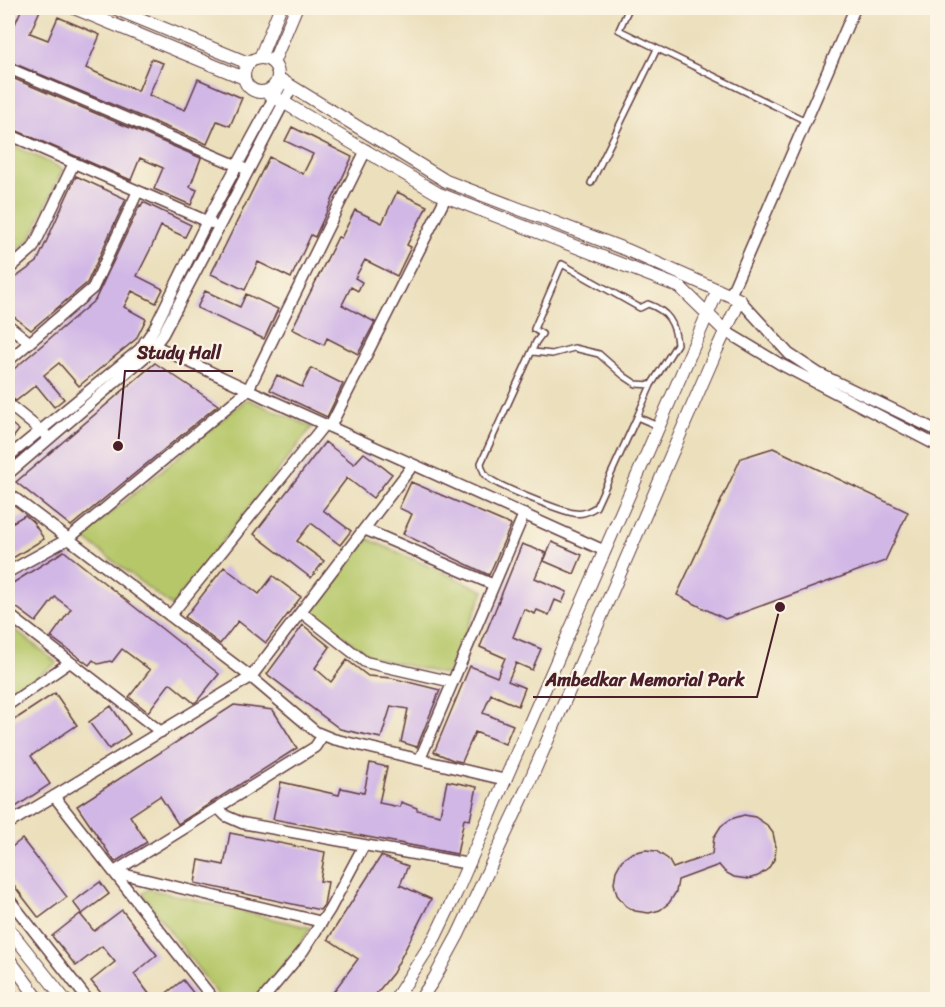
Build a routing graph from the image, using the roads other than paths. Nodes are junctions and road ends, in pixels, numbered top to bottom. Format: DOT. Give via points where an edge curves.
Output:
graph roads {
  1 [pos="74,8"];
  2 [pos="114,8"];
  3 [pos="280,8"];
  4 [pos="296,8"];
  5 [pos="629,8"];
  6 [pos="855,8"];
  7 [pos="657,49"];
  8 [pos="254,60"];
  9 [pos="273,63"];
  10 [pos="8,68"];
  11 [pos="243,78"];
  12 [pos="284,82"];
  13 [pos="275,97"];
  14 [pos="806,121"];
  15 [pos="8,134"];
  16 [pos="366,150"];
  17 [pos="74,163"];
  18 [pos="237,165"];
  19 [pos="249,170"];
  20 [pos="591,183"];
  21 [pos="138,191"];
  22 [pos="446,196"];
  23 [pos="207,221"];
  24 [pos="220,227"];
  25 [pos="8,270"];
  26 [pos="718,290"];
  27 [pos="735,298"];
  28 [pos="708,314"];
  29 [pos="8,325"];
  30 [pos="725,331"];
  31 [pos="29,342"];
  32 [pos="150,343"];
  33 [pos="533,352"];
  34 [pos="8,361"];
  35 [pos="651,385"];
  36 [pos="248,390"];
  37 [pos="8,404"];
  38 [pos="638,417"];
  39 [pos="327,426"];
  40 [pos="660,427"];
  41 [pos="40,430"];
  42 [pos="938,432"];
  43 [pos="50,438"];
  44 [pos="938,446"];
  45 [pos="8,458"];
  46 [pos="413,465"];
  47 [pos="8,474"];
  48 [pos="8,493"];
  49 [pos="524,514"];
  50 [pos="364,529"];
  51 [pos="68,539"];
  52 [pos="605,551"];
  53 [pos="8,572"];
  54 [pos="494,585"];
  55 [pos="301,612"];
  56 [pos="8,614"];
  57 [pos="170,616"];
  58 [pos="70,662"];
  59 [pos="251,677"];
  60 [pos="453,682"];
  61 [pos="8,705"];
  62 [pos="161,732"];
  63 [pos="323,735"];
  64 [pos="420,759"];
  65 [pos="506,780"];
  66 [pos="54,796"];
  67 [pos="218,808"];
  68 [pos="8,824"];
  69 [pos="364,845"];
  70 [pos="469,864"];
  71 [pos="114,872"];
  72 [pos="8,898"];
  73 [pos="322,922"];
  74 [pos="8,928"];
  75 [pos="8,958"];
  76 [pos="8,990"];
  77 [pos="15,999"];
  78 [pos="39,999"];
  79 [pos="65,999"];
  80 [pos="88,999"];
  81 [pos="214,999"];
  82 [pos="262,999"];
  83 [pos="395,999"];
  84 [pos="420,999"];
  1 -- 11 [label="street"];
  2 -- 8 [label="street"];
  3 -- 8 [label="street"];
  4 -- 9 [label="street"];
  5 -- 7 [label="lane" via="619,30"];
  6 -- 14 [label="street"];
  7 -- 14 [label="lane"];
  7 -- 20 [label="lane"];
  8 -- 9 [label="street"];
  8 -- 11 [label="street" via="244,69"];
  9 -- 12 [label="street"];
  10 -- 18 [label="street"];
  11 -- 13 [label="street" via="254,92"];
  12 -- 13 [label="street"];
  12 -- 13 [label="street" via="273,88"];
  12 -- 26 [label="street" via="446,181 627,250"];
  13 -- 16 [label="street"];
  13 -- 18 [label="street"];
  13 -- 19 [label="street"];
  14 -- 27 [label="street"];
  15 -- 17 [label="street"];
  16 -- 22 [label="street"];
  16 -- 36 [label="street"];
  17 -- 21 [label="street"];
  17 -- 25 [label="street" via="33,248"];
  18 -- 19 [label="street"];
  18 -- 23 [label="street"];
  19 -- 24 [label="street"];
  21 -- 23 [label="street"];
  21 -- 31 [label="street" via="93,288"];
  22 -- 28 [label="street" via="680,287"];
  22 -- 39 [label="street"];
  23 -- 24 [label="street"];
  23 -- 32 [label="street"];
  24 -- 32 [label="street" via="163,334"];
  26 -- 27 [label="street"];
  26 -- 28 [label="street"];
  27 -- 30 [label="street"];
  27 -- 42 [label="street" via="789,354 818,373"];
  28 -- 30 [label="street"];
  28 -- 40 [label="street"];
  29 -- 31 [label="street"];
  30 -- 44 [label="street"];
  30 -- 84 [label="street" via="526,790 458,935"];
  31 -- 34 [label="street"];
  32 -- 36 [label="street"];
  32 -- 41 [label="street"];
  32 -- 43 [label="street" via="147,355"];
  33 -- 35 [label="lane" via="552,354 574,348 599,354 636,384"];
  33 -- 35 [label="lane" via="542,334 534,329 562,264 640,308 648,303 669,316 678,344"];
  33 -- 38 [label="lane" via="481,463 482,471 490,479 574,514 587,513 596,507"];
  35 -- 38 [label="lane"];
  36 -- 39 [label="street"];
  36 -- 51 [label="street"];
  37 -- 41 [label="street"];
  38 -- 40 [label="lane"];
  39 -- 46 [label="street"];
  39 -- 57 [label="street"];
  40 -- 52 [label="street"];
  41 -- 43 [label="street"];
  41 -- 45 [label="street"];
  43 -- 47 [label="street"];
  46 -- 49 [label="street"];
  46 -- 50 [label="street"];
  48 -- 51 [label="street"];
  49 -- 52 [label="street"];
  49 -- 54 [label="street"];
  50 -- 54 [label="street"];
  50 -- 55 [label="street"];
  51 -- 53 [label="street"];
  51 -- 57 [label="street"];
  52 -- 65 [label="street"];
  54 -- 60 [label="street"];
  55 -- 59 [label="street"];
  55 -- 60 [label="street" via="366,662"];
  56 -- 58 [label="street"];
  57 -- 59 [label="street"];
  58 -- 61 [label="street"];
  58 -- 62 [label="street"];
  59 -- 62 [label="street"];
  59 -- 63 [label="street"];
  60 -- 64 [label="street"];
  62 -- 66 [label="street"];
  63 -- 64 [label="street"];
  63 -- 67 [label="street" via="315,747"];
  64 -- 65 [label="street"];
  65 -- 70 [label="street"];
  66 -- 68 [label="street"];
  66 -- 71 [label="street"];
  67 -- 69 [label="street" via="242,823"];
  67 -- 71 [label="street"];
  69 -- 70 [label="street"];
  69 -- 73 [label="street"];
  70 -- 83 [label="street" via="435,937"];
  71 -- 73 [label="street"];
  71 -- 81 [label="street"];
  72 -- 80 [label="street"];
  73 -- 82 [label="street"];
  74 -- 79 [label="street"];
  75 -- 78 [label="street"];
  76 -- 77 [label="street"];
}
